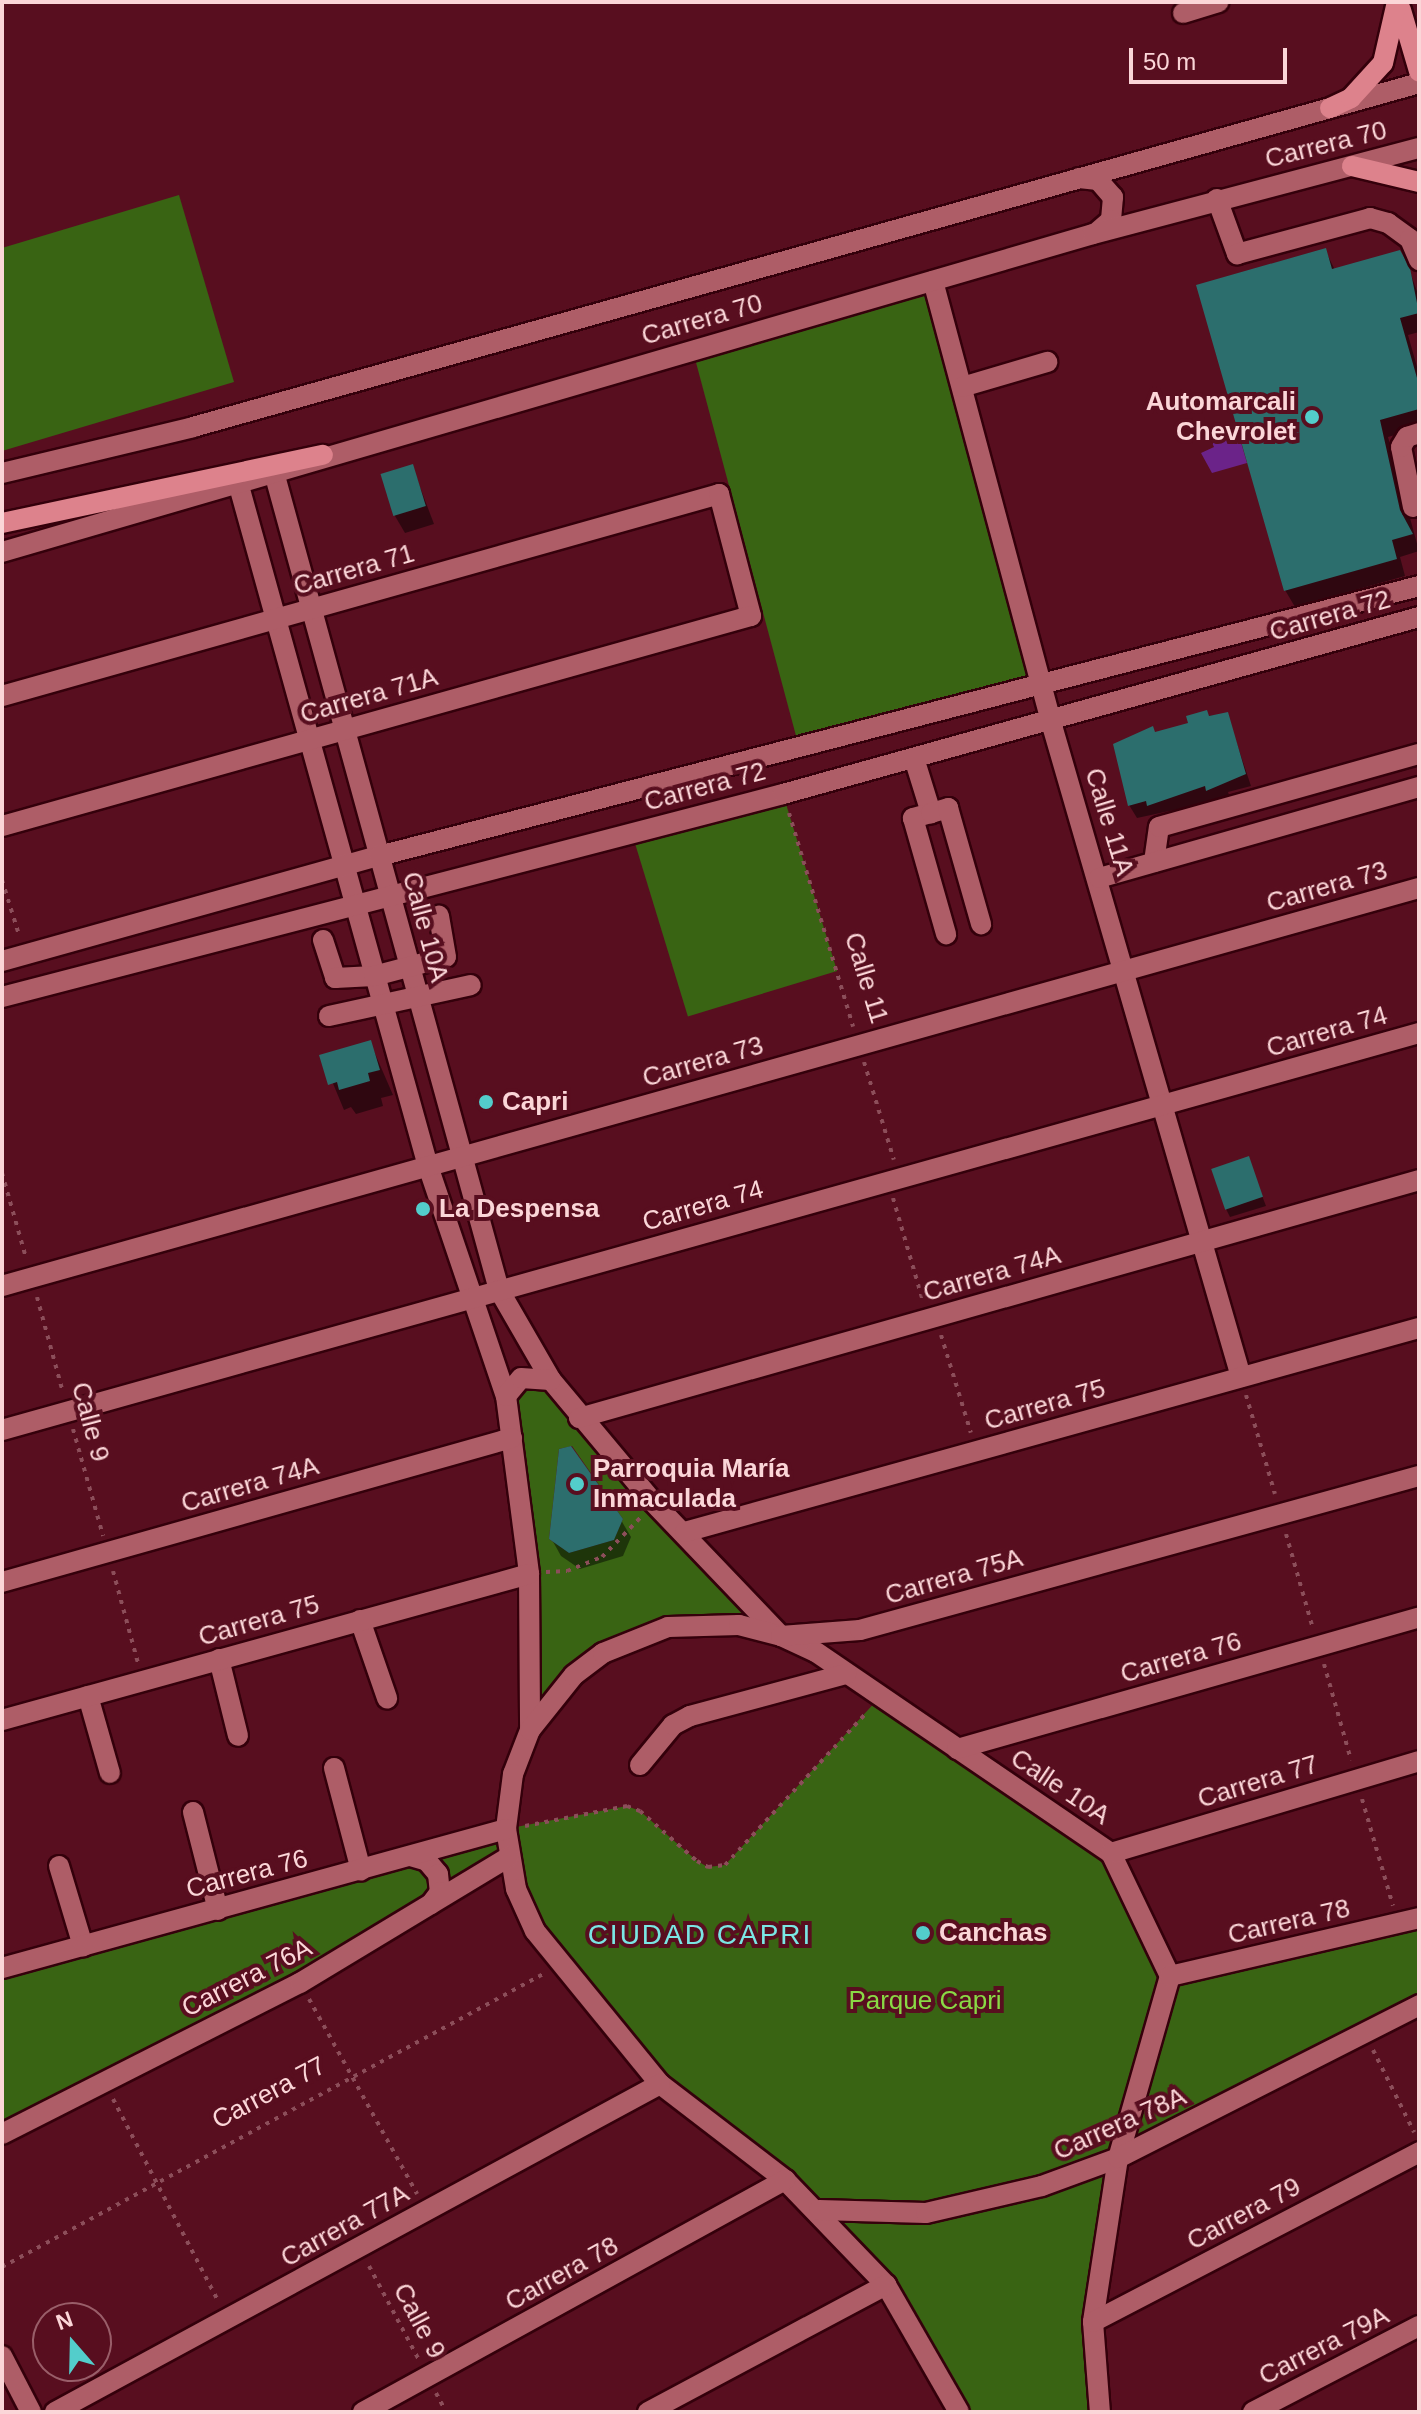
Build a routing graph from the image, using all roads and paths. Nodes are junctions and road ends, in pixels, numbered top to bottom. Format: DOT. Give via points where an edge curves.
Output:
graph roads {
  1 [pos="1218,2"];
  2 [pos="1398,2"];
  3 [pos="1183,13"];
  4 [pos="1419,71"];
  5 [pos="1419,83"];
  6 [pos="1330,108"];
  7 [pos="1419,148"];
  8 [pos="1352,166"];
  9 [pos="1076,178"];
  10 [pos="1419,182"];
  11 [pos="1217,199"];
  12 [pos="1093,234"];
  13 [pos="1419,260"];
  14 [pos="933,281"];
  15 [pos="1047,362"];
  16 [pos="962,387"];
  17 [pos="1419,433"];
  18 [pos="323,455"];
  19 [pos="2,473"];
  20 [pos="275,476"];
  21 [pos="239,486"];
  22 [pos="1413,507"];
  23 [pos="11,521"];
  24 [pos="2,552"];
  25 [pos="1419,586"];
  26 [pos="311,609"];
  27 [pos="751,616"];
  28 [pos="1419,617"];
  29 [pos="275,619"];
  30 [pos="1044,685"];
  31 [pos="2,696"];
  32 [pos="1051,722"];
  33 [pos="344,730"];
  34 [pos="309,740"];
  35 [pos="1419,754"];
  36 [pos="914,758"];
  37 [pos="1419,787"];
  38 [pos="783,794"];
  39 [pos="931,813"];
  40 [pos="2,826"];
  41 [pos="379,856"];
  42 [pos="1154,862"];
  43 [pos="343,866"];
  44 [pos="1099,878"];
  45 [pos="2,880"];
  46 [pos="1419,888"];
  47 [pos="389,893"];
  48 [pos="354,903"];
  49 [pos="439,916"];
  50 [pos="981,924"];
  51 [pos="946,934"];
  52 [pos="323,940"];
  53 [pos="25,955"];
  54 [pos="2,961"];
  55 [pos="409,968"];
  56 [pos="1125,971"];
  57 [pos="374,976"];
  58 [pos="471,985"];
  59 [pos="2,997"];
  60 [pos="418,1000"];
  61 [pos="382,1006"];
  62 [pos="329,1016"];
  63 [pos="1419,1033"];
  64 [pos="859,1046"];
  65 [pos="1163,1104"];
  66 [pos="460,1157"];
  67 [pos="428,1166"];
  68 [pos="2,1173"];
  69 [pos="894,1179"];
  70 [pos="1419,1180"];
  71 [pos="1202,1241"];
  72 [pos="32,1278"];
  73 [pos="2,1286"];
  74 [pos="499,1290"];
  75 [pos="473,1296"];
  76 [pos="932,1318"];
  77 [pos="1419,1328"];
  78 [pos="1241,1377"];
  79 [pos="551,1380"];
  80 [pos="506,1396"];
  81 [pos="68,1412"];
  82 [pos="579,1418"];
  83 [pos="2,1430"];
  84 [pos="512,1438"];
  85 [pos="977,1451"];
  86 [pos="1419,1476"];
  87 [pos="652,1501"];
  88 [pos="685,1532"];
  89 [pos="107,1552"];
  90 [pos="529,1574"];
  91 [pos="2,1582"];
  92 [pos="1419,1617"];
  93 [pos="360,1620"];
  94 [pos="781,1636"];
  95 [pos="219,1659"];
  96 [pos="846,1674"];
  97 [pos="143,1681"];
  98 [pos="88,1696"];
  99 [pos="387,1698"];
  100 [pos="879,1698"];
  101 [pos="2,1720"];
  102 [pos="530,1730"];
  103 [pos="238,1736"];
  104 [pos="957,1749"];
  105 [pos="1419,1761"];
  106 [pos="640,1765"];
  107 [pos="334,1768"];
  108 [pos="110,1773"];
  109 [pos="193,1812"];
  110 [pos="506,1829"];
  111 [pos="1111,1853"];
  112 [pos="410,1856"];
  113 [pos="509,1857"];
  114 [pos="59,1866"];
  115 [pos="361,1870"];
  116 [pos="431,1904"];
  117 [pos="218,1910"];
  118 [pos="1419,1918"];
  119 [pos="83,1946"];
  120 [pos="561,1964"];
  121 [pos="2,1968"];
  122 [pos="1170,1976"];
  123 [pos="300,1983"];
  124 [pos="1419,2005"];
  125 [pos="1365,2034"];
  126 [pos="355,2077"];
  127 [pos="103,2079"];
  128 [pos="660,2084"];
  129 [pos="2,2134"];
  130 [pos="1419,2142"];
  131 [pos="1419,2152"];
  132 [pos="1118,2158"];
  133 [pos="785,2180"];
  134 [pos="157,2184"];
  135 [pos="819,2210"];
  136 [pos="426,2211"];
  137 [pos="359,2247"];
  138 [pos="2,2267"];
  139 [pos="886,2285"];
  140 [pos="227,2319"];
  141 [pos="1093,2322"];
  142 [pos="1419,2326"];
  143 [pos="2,2356"];
  144 [pos="429,2378"];
  145 [pos="10,2390"];
  146 [pos="31,2412"];
  147 [pos="55,2412"];
  148 [pos="363,2412"];
  149 [pos="446,2412"];
  150 [pos="648,2412"];
  151 [pos="959,2412"];
  152 [pos="1100,2412"];
  153 [pos="1253,2412"];
  1 -- 3 [label="street"];
  2 -- 4 [label="main road"];
  2 -- 6 [label="main road" via="1383,63 1351,98"];
  5 -- 6 [label="street, Carrera 70"];
  6 -- 9 [label="street, Carrera 70"];
  7 -- 8 [label="street, Carrera 70"];
  8 -- 10 [label="main road"];
  8 -- 11 [label="street, Carrera 70"];
  9 -- 12 [label="street" via="1098,180 1113,197 1111,220"];
  9 -- 19 [label="street, Carrera 70" via="193,427"];
  11 -- 12 [label="street, Carrera 70"];
  11 -- 13 [label="street" via="1237,254 1370,218 1410,239"];
  12 -- 14 [label="street, Carrera 70"];
  14 -- 16 [label="street, Calle 11A"];
  14 -- 18 [label="street, Carrera 70"];
  15 -- 16 [label="street"];
  16 -- 30 [label="street, Calle 11A"];
  17 -- 22 [label="street" via="1407,437 1401,447"];
  18 -- 20 [label="street, Carrera 70"];
  18 -- 23 [label="main road"];
  20 -- 21 [label="street, Carrera 70"];
  20 -- 26 [label="street, Calle 10A"];
  21 -- 24 [label="street, Carrera 70"];
  21 -- 29 [label="street"];
  25 -- 30 [label="street, Carrera 72"];
  26 -- 27 [label="street, Carrera 71" via="719,494"];
  26 -- 29 [label="street, Carrera 71"];
  26 -- 33 [label="street, Calle 10A"];
  27 -- 33 [label="street, Carrera 71A"];
  28 -- 32 [label="street, Carrera 72"];
  29 -- 31 [label="street, Carrera 71"];
  29 -- 34 [label="street"];
  30 -- 32 [label="street, Calle 11A"];
  30 -- 41 [label="street, Carrera 72"];
  32 -- 36 [label="street, Carrera 72"];
  32 -- 44 [label="street, Calle 11A"];
  33 -- 34 [label="street, Carrera 71A"];
  33 -- 41 [label="street, Calle 10A"];
  34 -- 40 [label="street, Carrera 71A"];
  34 -- 43 [label="street"];
  35 -- 42 [label="street" via="1159,827"];
  36 -- 38 [label="street, Carrera 72"];
  36 -- 39 [label="street"];
  37 -- 42 [label="street"];
  38 -- 47 [label="street, Carrera 72"];
  38 -- 64 [label="path, Calle 11"];
  39 -- 50 [label="street" via="948,808"];
  39 -- 51 [label="street" via="913,818"];
  41 -- 43 [label="street, Carrera 72"];
  41 -- 47 [label="street, Calle 10A"];
  42 -- 44 [label="street"];
  43 -- 48 [label="street"];
  43 -- 53 [label="street, Carrera 72"];
  44 -- 56 [label="street, Calle 11A"];
  45 -- 53 [label="path"];
  46 -- 56 [label="street, Carrera 73"];
  47 -- 48 [label="street, Carrera 72"];
  47 -- 55 [label="street, Calle 10A"];
  48 -- 57 [label="street"];
  48 -- 59 [label="street, Carrera 72"];
  49 -- 55 [label="street" via="448,955"];
  52 -- 57 [label="street" via="335,978"];
  53 -- 54 [label="street, Carrera 72"];
  55 -- 57 [label="street"];
  55 -- 60 [label="street, Calle 10A"];
  56 -- 64 [label="street, Carrera 73"];
  56 -- 65 [label="street, Calle 11A"];
  57 -- 61 [label="street"];
  58 -- 60 [label="street"];
  60 -- 61 [label="street"];
  60 -- 66 [label="street, Calle 10A"];
  61 -- 62 [label="street"];
  61 -- 67 [label="street"];
  63 -- 65 [label="street, Carrera 74"];
  64 -- 66 [label="street, Carrera 73"];
  64 -- 69 [label="path, Calle 11"];
  65 -- 69 [label="street, Carrera 74"];
  65 -- 71 [label="street, Calle 11A"];
  66 -- 67 [label="street, Carrera 73"];
  66 -- 74 [label="street, Calle 10A"];
  67 -- 72 [label="street, Carrera 73"];
  67 -- 75 [label="street"];
  68 -- 72 [label="path, Calle 9"];
  69 -- 74 [label="street, Carrera 74"];
  69 -- 76 [label="path, Calle 11"];
  70 -- 71 [label="street, Carrera 74A"];
  71 -- 76 [label="street, Carrera 74A"];
  71 -- 78 [label="street, Calle 11A"];
  72 -- 73 [label="street, Carrera 73"];
  72 -- 81 [label="path, Calle 9"];
  74 -- 75 [label="street, Carrera 74"];
  74 -- 79 [label="street, Calle 10A"];
  75 -- 80 [label="street"];
  75 -- 81 [label="street, Carrera 74"];
  76 -- 82 [label="street, Carrera 74A"];
  76 -- 85 [label="path, Calle 11"];
  77 -- 78 [label="street, Carrera 75"];
  78 -- 85 [label="street, Carrera 75"];
  79 -- 80 [label="street" via="521,1378"];
  79 -- 82 [label="street, Calle 10A"];
  80 -- 84 [label="street"];
  81 -- 83 [label="street, Carrera 74"];
  81 -- 89 [label="path, Calle 9"];
  82 -- 87 [label="street, Calle 10A"];
  84 -- 89 [label="street, Carrera 74A"];
  84 -- 90 [label="street"];
  85 -- 88 [label="street, Carrera 75"];
  86 -- 94 [label="street, Carrera 75A" via="860,1630"];
  87 -- 88 [label="street, Calle 10A"];
  87 -- 90 [label="path" via="631,1533 602,1557 567,1571"];
  88 -- 94 [label="street, Calle 10A"];
  89 -- 91 [label="street, Carrera 74A"];
  89 -- 97 [label="path, Calle 9"];
  90 -- 93 [label="street, Carrera 75"];
  90 -- 102 [label="street"];
  92 -- 104 [label="street, Carrera 76"];
  93 -- 95 [label="street, Carrera 75"];
  93 -- 99 [label="street"];
  94 -- 96 [label="street, Calle 10A"];
  94 -- 102 [label="street, Carrera 75A" via="704,1623 634,1637 574,1675"];
  95 -- 97 [label="street, Carrera 75"];
  95 -- 103 [label="street"];
  96 -- 100 [label="street, Calle 10A"];
  96 -- 106 [label="street" via="690,1716 673,1725"];
  97 -- 98 [label="street, Carrera 75"];
  98 -- 101 [label="street, Carrera 75"];
  98 -- 108 [label="street"];
  100 -- 104 [label="street, Calle 10A"];
  100 -- 110 [label="path" via="725,1865 708,1867 697,1861 640,1811 627,1806"];
  102 -- 110 [label="street" via="513,1774"];
  104 -- 111 [label="street, Calle 10A"];
  105 -- 111 [label="street, Carrera 77"];
  107 -- 115 [label="street"];
  109 -- 117 [label="street"];
  110 -- 112 [label="street, Carrera 76"];
  110 -- 113 [label="street"];
  111 -- 122 [label="street, Calle 10A"];
  112 -- 115 [label="street, Carrera 76"];
  112 -- 116 [label="street" via="427,1861 438,1874 440,1892"];
  113 -- 116 [label="street, Carrera 76A"];
  113 -- 120 [label="street" via="516,1889 535,1931"];
  114 -- 119 [label="street"];
  115 -- 117 [label="street, Carrera 76"];
  116 -- 123 [label="street, Carrera 76A"];
  117 -- 119 [label="street, Carrera 76"];
  118 -- 122 [label="street, Carrera 78"];
  119 -- 121 [label="street, Carrera 76"];
  120 -- 126 [label="path, Carrera 77"];
  120 -- 128 [label="street"];
  122 -- 132 [label="street"];
  123 -- 126 [label="path"];
  123 -- 127 [label="street, Carrera 76A"];
  124 -- 125 [label="street, Carrera 78A"];
  125 -- 130 [label="path"];
  125 -- 132 [label="street, Carrera 78A"];
  126 -- 134 [label="path, Carrera 77"];
  126 -- 136 [label="path"];
  127 -- 129 [label="street, Carrera 76A"];
  127 -- 134 [label="path"];
  128 -- 133 [label="street"];
  128 -- 136 [label="street, Carrera 77A"];
  131 -- 141 [label="street, Carrera 79"];
  132 -- 135 [label="street, Carrera 78A" via="1042,2186 926,2213"];
  132 -- 141 [label="street"];
  133 -- 135 [label="street"];
  133 -- 144 [label="street, Carrera 78"];
  134 -- 138 [label="path, Carrera 77"];
  134 -- 140 [label="path"];
  135 -- 139 [label="street"];
  136 -- 137 [label="street, Carrera 77A"];
  137 -- 140 [label="street, Carrera 77A"];
  137 -- 144 [label="path, Calle 9"];
  139 -- 150 [label="street"];
  139 -- 151 [label="street"];
  140 -- 147 [label="street, Carrera 77A"];
  141 -- 152 [label="street"];
  142 -- 153 [label="street, Carrera 79A"];
  143 -- 145 [label="street"];
  144 -- 148 [label="street, Carrera 78"];
  144 -- 149 [label="path, Calle 9"];
  145 -- 146 [label="street"];
}
